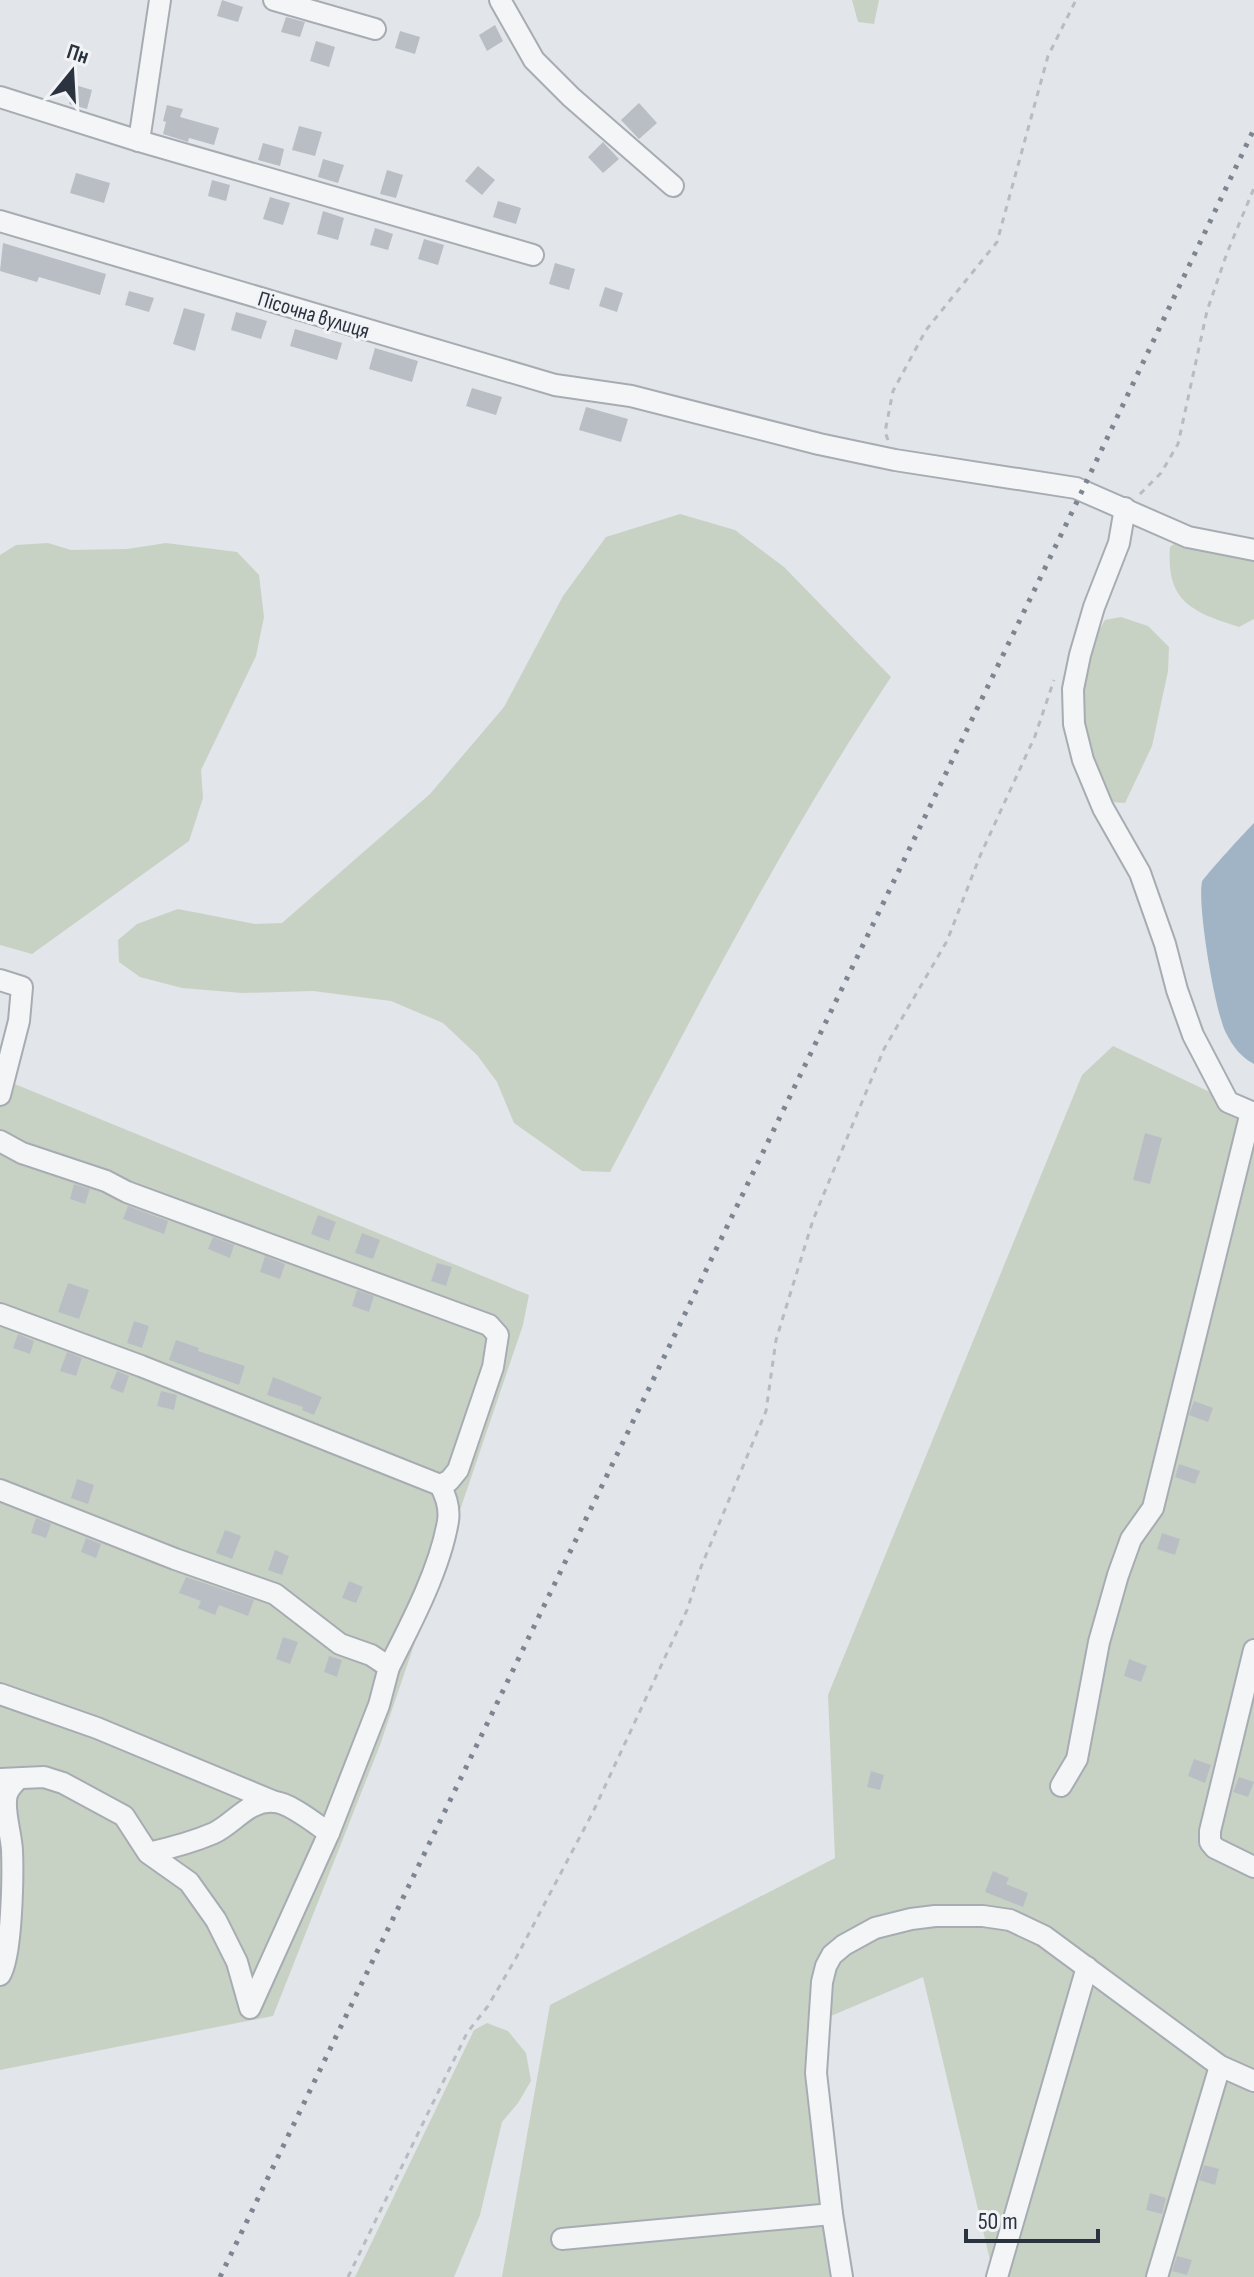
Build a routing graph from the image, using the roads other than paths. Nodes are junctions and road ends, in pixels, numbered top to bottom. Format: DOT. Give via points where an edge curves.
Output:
graph roads {
  1 [pos="160,0"];
  2 [pos="274,0"];
  3 [pos="500,0"];
  4 [pos="375,29"];
  5 [pos="0,97"];
  6 [pos="139,141"];
  7 [pos="673,186"];
  8 [pos="0,221"];
  9 [pos="533,255"];
  10 [pos="1125,508"];
  11 [pos="1254,550"];
  12 [pos="0,980"];
  13 [pos="0,1095"];
  14 [pos="1253,1113"];
  15 [pos="0,1141"];
  16 [pos="0,1314"];
  17 [pos="440,1485"];
  18 [pos="0,1490"];
  19 [pos="1254,1650"];
  20 [pos="389,1667"];
  21 [pos="0,1694"];
  22 [pos="9,1779"];
  23 [pos="1061,1786"];
  24 [pos="275,1802"];
  25 [pos="329,1833"];
  26 [pos="148,1853"];
  27 [pos="1254,1867"];
  28 [pos="1087,1967"];
  29 [pos="0,1975"];
  30 [pos="1220,2066"];
  31 [pos="1254,2081"];
  32 [pos="832,2214"];
  33 [pos="562,2239"];
  34 [pos="842,2277"];
  35 [pos="997,2277"];
  36 [pos="1157,2277"];
  1 -- 6 [label="street"];
  2 -- 4 [label="street"];
  3 -- 7 [label="street" via="534,60"];
  5 -- 6 [label="street"];
  6 -- 9 [label="street"];
  8 -- 10 [label="street, Пісочна вулиця" via="555,385 631,396 895,460 1076,488"];
  10 -- 11 [label="street, Пісочна вулиця" via="1188,537"];
  10 -- 14 [label="street" via="1119,543 1080,655 1073,689 1074,724 1103,808 1140,873 1193,1035 1228,1102"];
  12 -- 13 [label="street" via="22,987"];
  14 -- 23 [label="street" via="1153,1508 1131,1539 1118,1575 1077,1759"];
  15 -- 17 [label="street" via="489,1325 498,1335 493,1367 458,1470"];
  16 -- 17 [label="street"];
  17 -- 20 [label="street" via="448,1520 421,1600"];
  18 -- 20 [label="street" via="275,1594 340,1644"];
  19 -- 27 [label="street" via="1210,1831 1215,1848"];
  20 -- 25 [label="street"];
  21 -- 24 [label="street"];
  22 -- 26 [label="street" via="44,1777 63,1783 124,1816"];
  22 -- 29 [label="street" via="12,1885 8,1950"];
  24 -- 25 [label="street"];
  24 -- 26 [label="street" via="251,1806 218,1831"];
  25 -- 26 [label="street" via="250,2008 237,1962 216,1920 189,1882"];
  28 -- 30 [label="street"];
  28 -- 32 [label="street" via="1044,1936 1010,1920 983,1916 911,1919 875,1928 832,1955 822,1982 816,2073"];
  28 -- 35 [label="street"];
  30 -- 31 [label="street"];
  30 -- 36 [label="street"];
  32 -- 33 [label="street"];
  32 -- 34 [label="street"];
}
